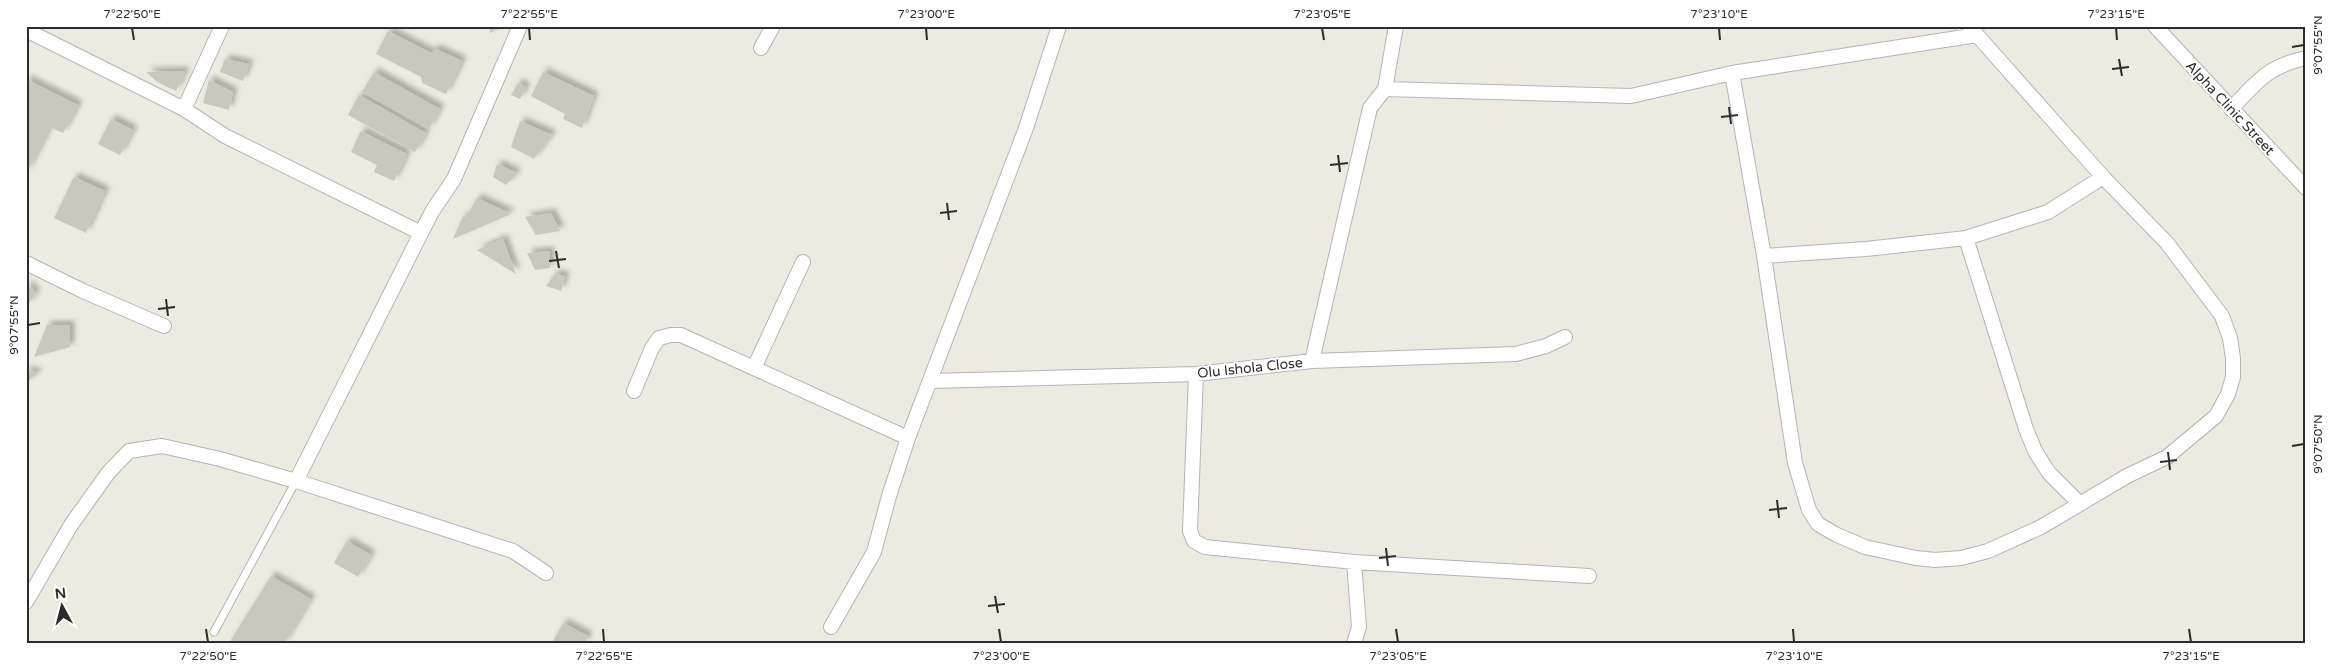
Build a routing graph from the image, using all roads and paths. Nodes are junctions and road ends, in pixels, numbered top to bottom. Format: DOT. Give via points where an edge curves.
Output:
graph roads {
  1 [pos="222,26"];
  2 [pos="520,26"];
  3 [pos="773,26"];
  4 [pos="1059,26"];
  5 [pos="1396,26"];
  6 [pos="2155,26"];
  7 [pos="26,30"];
  8 [pos="1973,31"];
  9 [pos="762,48"];
  10 [pos="2306,58"];
  11 [pos="1732,73"];
  12 [pos="1385,88"];
  13 [pos="184,109"];
  14 [pos="2231,109"];
  15 [pos="2103,177"];
  16 [pos="2306,188"];
  17 [pos="421,233"];
  18 [pos="1966,238"];
  19 [pos="1764,256"];
  20 [pos="803,262"];
  21 [pos="26,263"];
  22 [pos="164,326"];
  23 [pos="1565,337"];
  24 [pos="1312,361"];
  25 [pos="754,368"];
  26 [pos="1196,374"];
  27 [pos="931,381"];
  28 [pos="634,392"];
  29 [pos="908,438"];
  30 [pos="296,481"];
  31 [pos="2080,504"];
  32 [pos="1354,562"];
  33 [pos="546,573"];
  34 [pos="1589,576"];
  35 [pos="26,602"];
  36 [pos="831,627"];
  37 [pos="214,632"];
  38 [pos="1354,643"];
  1 -- 13 [label="street"];
  2 -- 17 [label="street" via="454,179"];
  3 -- 9 [label="street"];
  4 -- 27 [label="street" via="1026,128"];
  5 -- 12 [label="street"];
  6 -- 14 [label="street, Alpha Clinic Street"];
  7 -- 13 [label="street"];
  8 -- 11 [label="street"];
  8 -- 15 [label="street"];
  10 -- 14 [label="street" via="2267,72"];
  11 -- 12 [label="street" via="1631,96"];
  11 -- 19 [label="street"];
  12 -- 24 [label="street" via="1370,108"];
  13 -- 17 [label="street" via="225,136"];
  14 -- 16 [label="street, Alpha Clinic Street"];
  15 -- 18 [label="street" via="2048,212"];
  15 -- 31 [label="street" via="2167,243 2222,316 2234,358 2233,377 2216,416 2196,435 2167,457"];
  17 -- 30 [label="street"];
  18 -- 19 [label="street"];
  18 -- 31 [label="street" via="2035,451 2049,473"];
  19 -- 31 [label="street" via="1795,463 1809,510 1818,524 1865,547 1916,558 1944,560 1988,551 2042,527"];
  20 -- 25 [label="street"];
  21 -- 22 [label="street"];
  23 -- 24 [label="street, Olu Ishola Close" via="1516,354"];
  24 -- 26 [label="street, Olu Ishola Close"];
  25 -- 28 [label="street" via="681,335 670,335 659,338 652,348"];
  25 -- 29 [label="street"];
  26 -- 27 [label="street, Olu Ishola Close"];
  26 -- 32 [label="street" via="1190,531 1194,541 1205,547"];
  27 -- 29 [label="street"];
  29 -- 36 [label="street" via="874,552"];
  30 -- 33 [label="street" via="513,551"];
  30 -- 35 [label="street" via="162,446 129,451 71,525"];
  30 -- 37 [label="lane"];
  32 -- 34 [label="street"];
  32 -- 38 [label="street" via="1359,627"];
}
